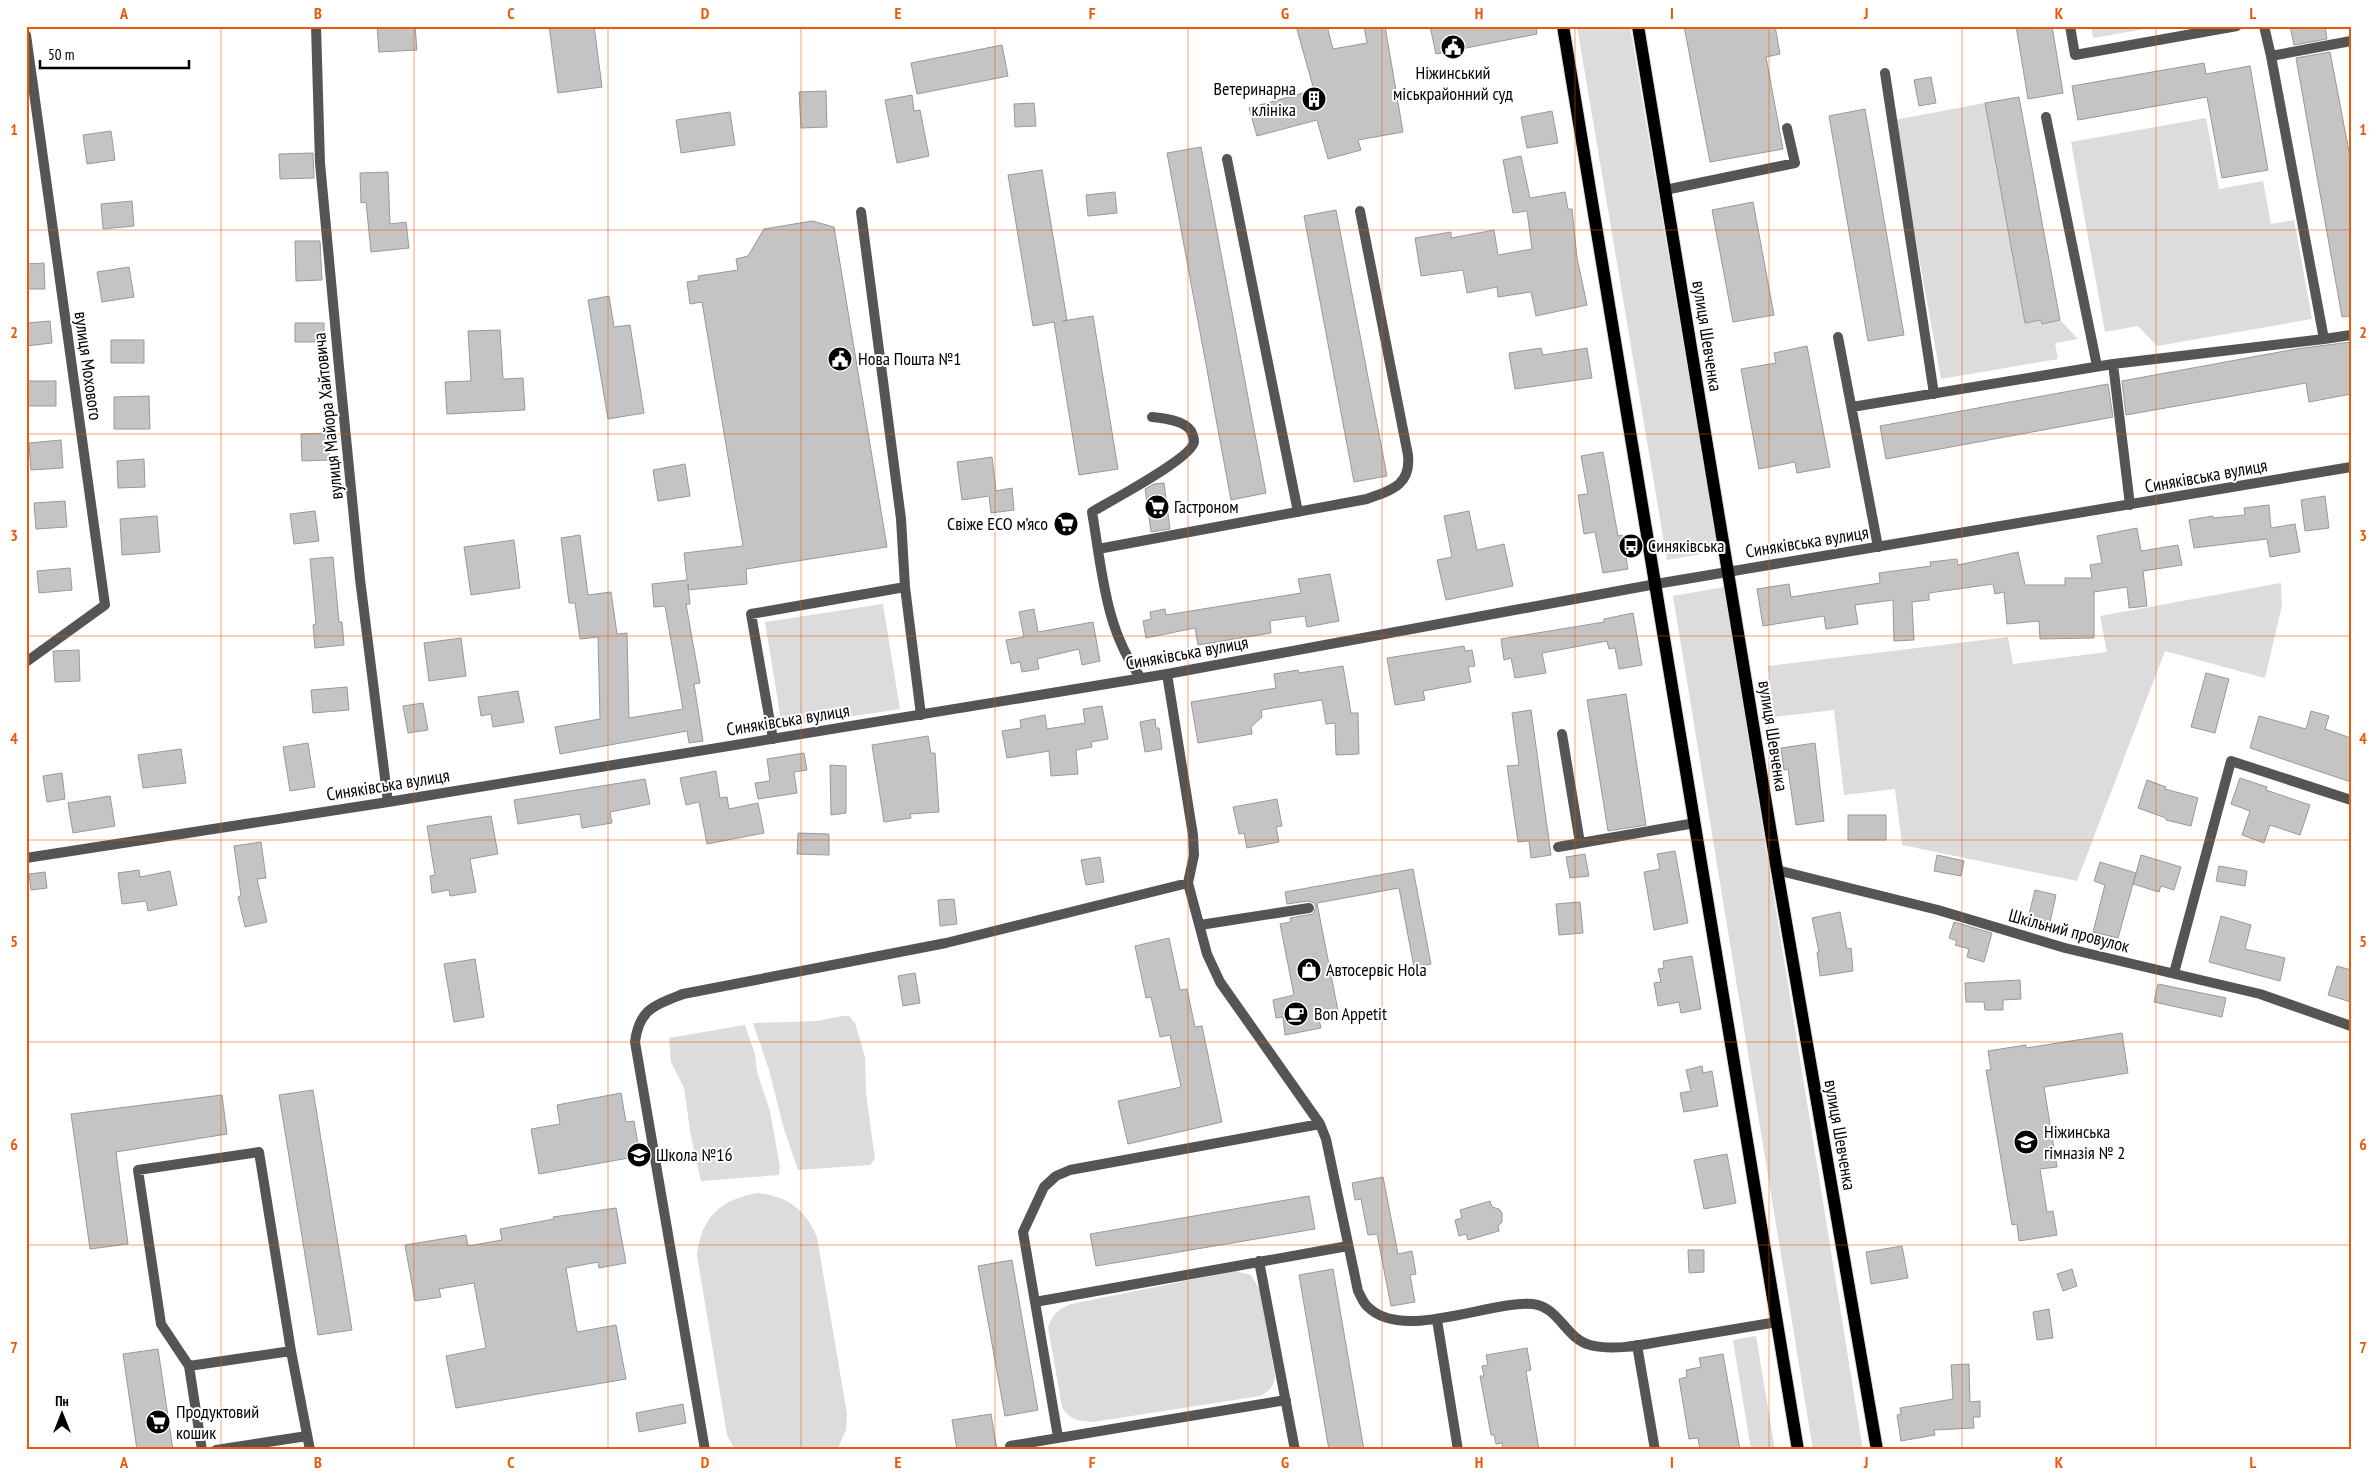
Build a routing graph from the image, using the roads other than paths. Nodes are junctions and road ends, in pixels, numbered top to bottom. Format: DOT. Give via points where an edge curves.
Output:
graph roads {
  1 [pos="316,26"];
  2 [pos="1564,26"];
  3 [pos="1638,26"];
  4 [pos="2070,26"];
  5 [pos="2237,26"];
  6 [pos="2264,26"];
  7 [pos="26,35"];
  8 [pos="2351,41"];
  9 [pos="2271,56"];
  10 [pos="1885,73"];
  11 [pos="2046,117"];
  12 [pos="1787,128"];
  13 [pos="1227,160"];
  14 [pos="1666,190"];
  15 [pos="1360,211"];
  16 [pos="861,212"];
  17 [pos="2351,335"];
  18 [pos="1838,336"];
  19 [pos="2324,340"];
  20 [pos="2113,364"];
  21 [pos="2097,366"];
  22 [pos="1934,394"];
  23 [pos="1852,407"];
  24 [pos="1152,417"];
  25 [pos="2351,467"];
  26 [pos="2130,505"];
  27 [pos="1298,512"];
  28 [pos="1878,547"];
  29 [pos="1098,550"];
  30 [pos="1729,572"];
  31 [pos="1656,584"];
  32 [pos="904,587"];
  33 [pos="26,662"];
  34 [pos="1167,674"];
  35 [pos="1141,678"];
  36 [pos="921,715"];
  37 [pos="1562,734"];
  38 [pos="773,739"];
  39 [pos="2351,800"];
  40 [pos="388,802"];
  41 [pos="1695,823"];
  42 [pos="1580,843"];
  43 [pos="1558,847"];
  44 [pos="26,858"];
  45 [pos="1777,870"];
  46 [pos="1188,883"];
  47 [pos="1309,908"];
  48 [pos="1200,925"];
  49 [pos="2174,973"];
  50 [pos="2351,1026"];
  51 [pos="1320,1124"];
  52 [pos="1348,1246"];
  53 [pos="1258,1261"];
  54 [pos="1035,1302"];
  55 [pos="1437,1320"];
  56 [pos="1777,1322"];
  57 [pos="1637,1345"];
  58 [pos="291,1351"];
  59 [pos="189,1366"];
  60 [pos="1286,1400"];
  61 [pos="307,1436"];
  62 [pos="1058,1437"];
  63 [pos="202,1450"];
  64 [pos="216,1450"];
  65 [pos="310,1450"];
  66 [pos="705,1450"];
  67 [pos="1010,1450"];
  68 [pos="1295,1450"];
  69 [pos="1458,1450"];
  70 [pos="1655,1450"];
  71 [pos="1798,1450"];
  72 [pos="1877,1450"];
  1 -- 40 [label="street, вулиця Майора Хайтовича" via="320,163 337,347 360,579"];
  2 -- 31 [label="main road"];
  3 -- 14 [label="main road, вулиця Шевченка"];
  4 -- 5 [label="street" via="2075,55"];
  6 -- 9 [label="street"];
  7 -- 33 [label="street, вулиця Мохового" via="105,605"];
  8 -- 9 [label="street"];
  9 -- 19 [label="street"];
  10 -- 22 [label="street"];
  11 -- 21 [label="street"];
  12 -- 14 [label="street" via="1795,163"];
  13 -- 27 [label="street"];
  14 -- 30 [label="main road, вулиця Шевченка"];
  15 -- 27 [label="street" via="1409,465 1407,474 1390,490 1367,499"];
  16 -- 32 [label="street" via="901,520"];
  17 -- 19 [label="street"];
  18 -- 23 [label="street"];
  19 -- 20 [label="street"];
  20 -- 21 [label="street"];
  20 -- 26 [label="street"];
  21 -- 22 [label="street"];
  22 -- 23 [label="street"];
  23 -- 28 [label="street"];
  24 -- 29 [label="street" via="1166,418 1187,426 1194,442 1184,456 1171,465 1092,512"];
  25 -- 26 [label="street, Синяківська вулиця"];
  26 -- 28 [label="street, Синяківська вулиця"];
  27 -- 29 [label="street"];
  28 -- 30 [label="street, Синяківська вулиця"];
  29 -- 35 [label="street" via="1109,614 1127,660"];
  30 -- 31 [label="street, Синяківська вулиця"];
  30 -- 45 [label="main road, вулиця Шевченка"];
  31 -- 34 [label="street, Синяківська вулиця"];
  31 -- 41 [label="main road"];
  32 -- 36 [label="street"];
  32 -- 38 [label="street" via="750,614"];
  34 -- 35 [label="street, Синяківська вулиця"];
  34 -- 46 [label="street" via="1193,835 1194,855"];
  35 -- 36 [label="street, Синяківська вулиця"];
  36 -- 38 [label="street, Синяківська вулиця"];
  37 -- 42 [label="street"];
  38 -- 40 [label="street, Синяківська вулиця"];
  39 -- 49 [label="street" via="2231,761"];
  40 -- 44 [label="street, Синяківська вулиця"];
  41 -- 42 [label="street"];
  41 -- 56 [label="main road"];
  42 -- 43 [label="street"];
  45 -- 49 [label="street, Шкільний провулок" via="1938,910 2065,948"];
  45 -- 72 [label="main road, вулиця Шевченка"];
  46 -- 48 [label="street"];
  46 -- 66 [label="street" via="946,943 683,994 662,1002 645,1014 638,1024 635,1042"];
  47 -- 48 [label="street"];
  48 -- 51 [label="street" via="1207,954 1220,982"];
  49 -- 50 [label="street, Шкільний провулок" via="2260,994"];
  51 -- 52 [label="street" via="1332,1161"];
  51 -- 54 [label="street" via="1070,1170 1056,1176 1044,1187 1023,1232"];
  52 -- 53 [label="street"];
  52 -- 55 [label="street" via="1358,1291 1367,1307 1382,1316 1398,1319"];
  53 -- 54 [label="street"];
  53 -- 60 [label="street"];
  54 -- 62 [label="street"];
  55 -- 57 [label="street" via="1518,1304 1535,1304 1549,1310 1573,1335 1587,1344 1603,1348"];
  55 -- 69 [label="street"];
  56 -- 57 [label="street"];
  56 -- 71 [label="main road"];
  57 -- 70 [label="street"];
  58 -- 59 [label="street"];
  58 -- 59 [label="street" via="259,1152 138,1170 161,1324"];
  58 -- 61 [label="street"];
  59 -- 63 [label="street"];
  60 -- 62 [label="street"];
  60 -- 68 [label="street"];
  61 -- 64 [label="street"];
  61 -- 65 [label="street"];
  62 -- 67 [label="street" via="1010,1446"];
}
